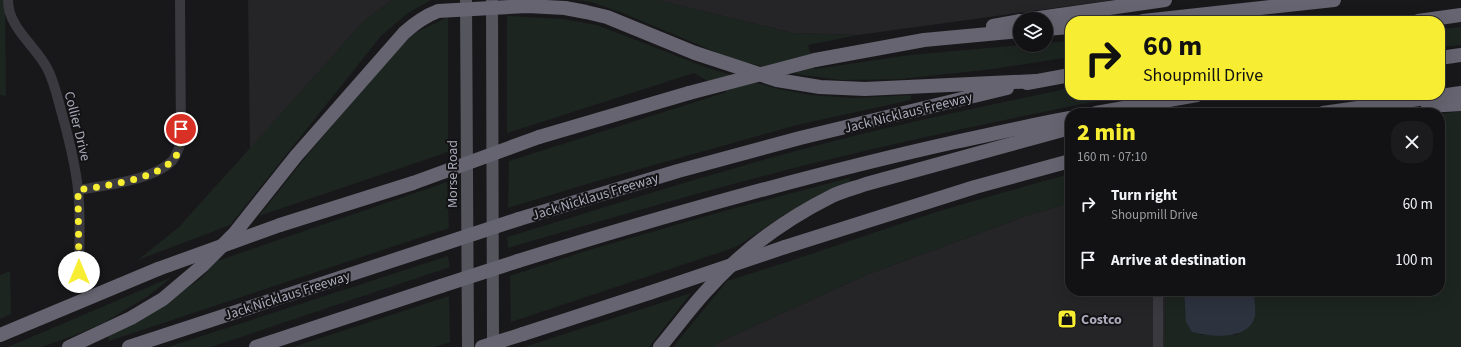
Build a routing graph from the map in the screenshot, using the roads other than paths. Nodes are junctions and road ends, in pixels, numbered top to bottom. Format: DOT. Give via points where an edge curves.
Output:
graph roads {
  1 [pos="8,0"];
  2 [pos="180,0"];
  3 [pos="1164,0"];
  4 [pos="1334,0"];
  5 [pos="466,4"];
  6 [pos="492,4"];
  7 [pos="1053,16"];
  8 [pos="1188,16"];
  9 [pos="1461,16"];
  10 [pos="1445,18"];
  11 [pos="1013,22"];
  12 [pos="1065,27"];
  13 [pos="1053,28"];
  14 [pos="1013,32"];
  15 [pos="924,40"];
  16 [pos="1461,55"];
  17 [pos="1445,57"];
  18 [pos="1065,76"];
  19 [pos="1036,81"];
  20 [pos="1461,93"];
  21 [pos="1445,95"];
  22 [pos="1168,100"];
  23 [pos="1413,100"];
  24 [pos="1157,102"];
  25 [pos="1461,104"];
  26 [pos="1124,108"];
  27 [pos="1137,108"];
  28 [pos="1358,108"];
  29 [pos="1396,108"];
  30 [pos="1065,119"];
  31 [pos="1065,129"];
  32 [pos="1065,162"];
  33 [pos="78,190"];
  34 [pos="79,272"];
  35 [pos="1158,296"];
  36 [pos="0,335"];
  37 [pos="69,347"];
  38 [pos="129,347"];
  39 [pos="256,347"];
  40 [pos="468,347"];
  41 [pos="482,347"];
  42 [pos="493,347"];
  43 [pos="660,347"];
  44 [pos="1158,347"];
  1 -- 33 [label="street, Collier Drive" via="13,22 48,69 72,148"];
  2 -- 33 [label="street" via="181,142 173,160 156,172 106,186"];
  3 -- 7 [label="highway"];
  4 -- 8 [label="highway"];
  5 -- 6 [label="highway"];
  5 -- 37 [label="highway" via="426,16 404,33 296,156 234,234 202,266 163,299 131,318"];
  5 -- 40 [label="main road, Morse Road"];
  6 -- 19 [label="highway" via="565,8 607,17 695,53 777,80 865,89"];
  6 -- 42 [label="main road"];
  9 -- 10 [label="highway"];
  11 -- 15 [label="highway"];
  12 -- 13 [label="highway"];
  14 -- 15 [label="highway"];
  15 -- 36 [label="highway, bridge" via="815,60 689,93 539,137 413,183 280,225 158,269"];
  16 -- 17 [label="highway"];
  18 -- 19 [label="highway, Jack Nicklaus Freeway"];
  19 -- 38 [label="highway, Jack Nicklaus Freeway, bridge" via="800,138 678,171 518,219"];
  20 -- 21 [label="highway"];
  22 -- 24 [label="highway"];
  23 -- 28 [label="highway"];
  24 -- 26 [label="highway"];
  24 -- 27 [label="highway"];
  25 -- 29 [label="highway"];
  30 -- 39 [label="highway, bridge" via="886,158 630,226 518,260"];
  31 -- 43 [label="highway" via="866,184 827,199 776,229 748,251 709,288"];
  32 -- 41 [label="highway, bridge" via="974,187"];
  33 -- 34 [label="street, Collier Drive"];
  35 -- 44 [label="street"];
}
